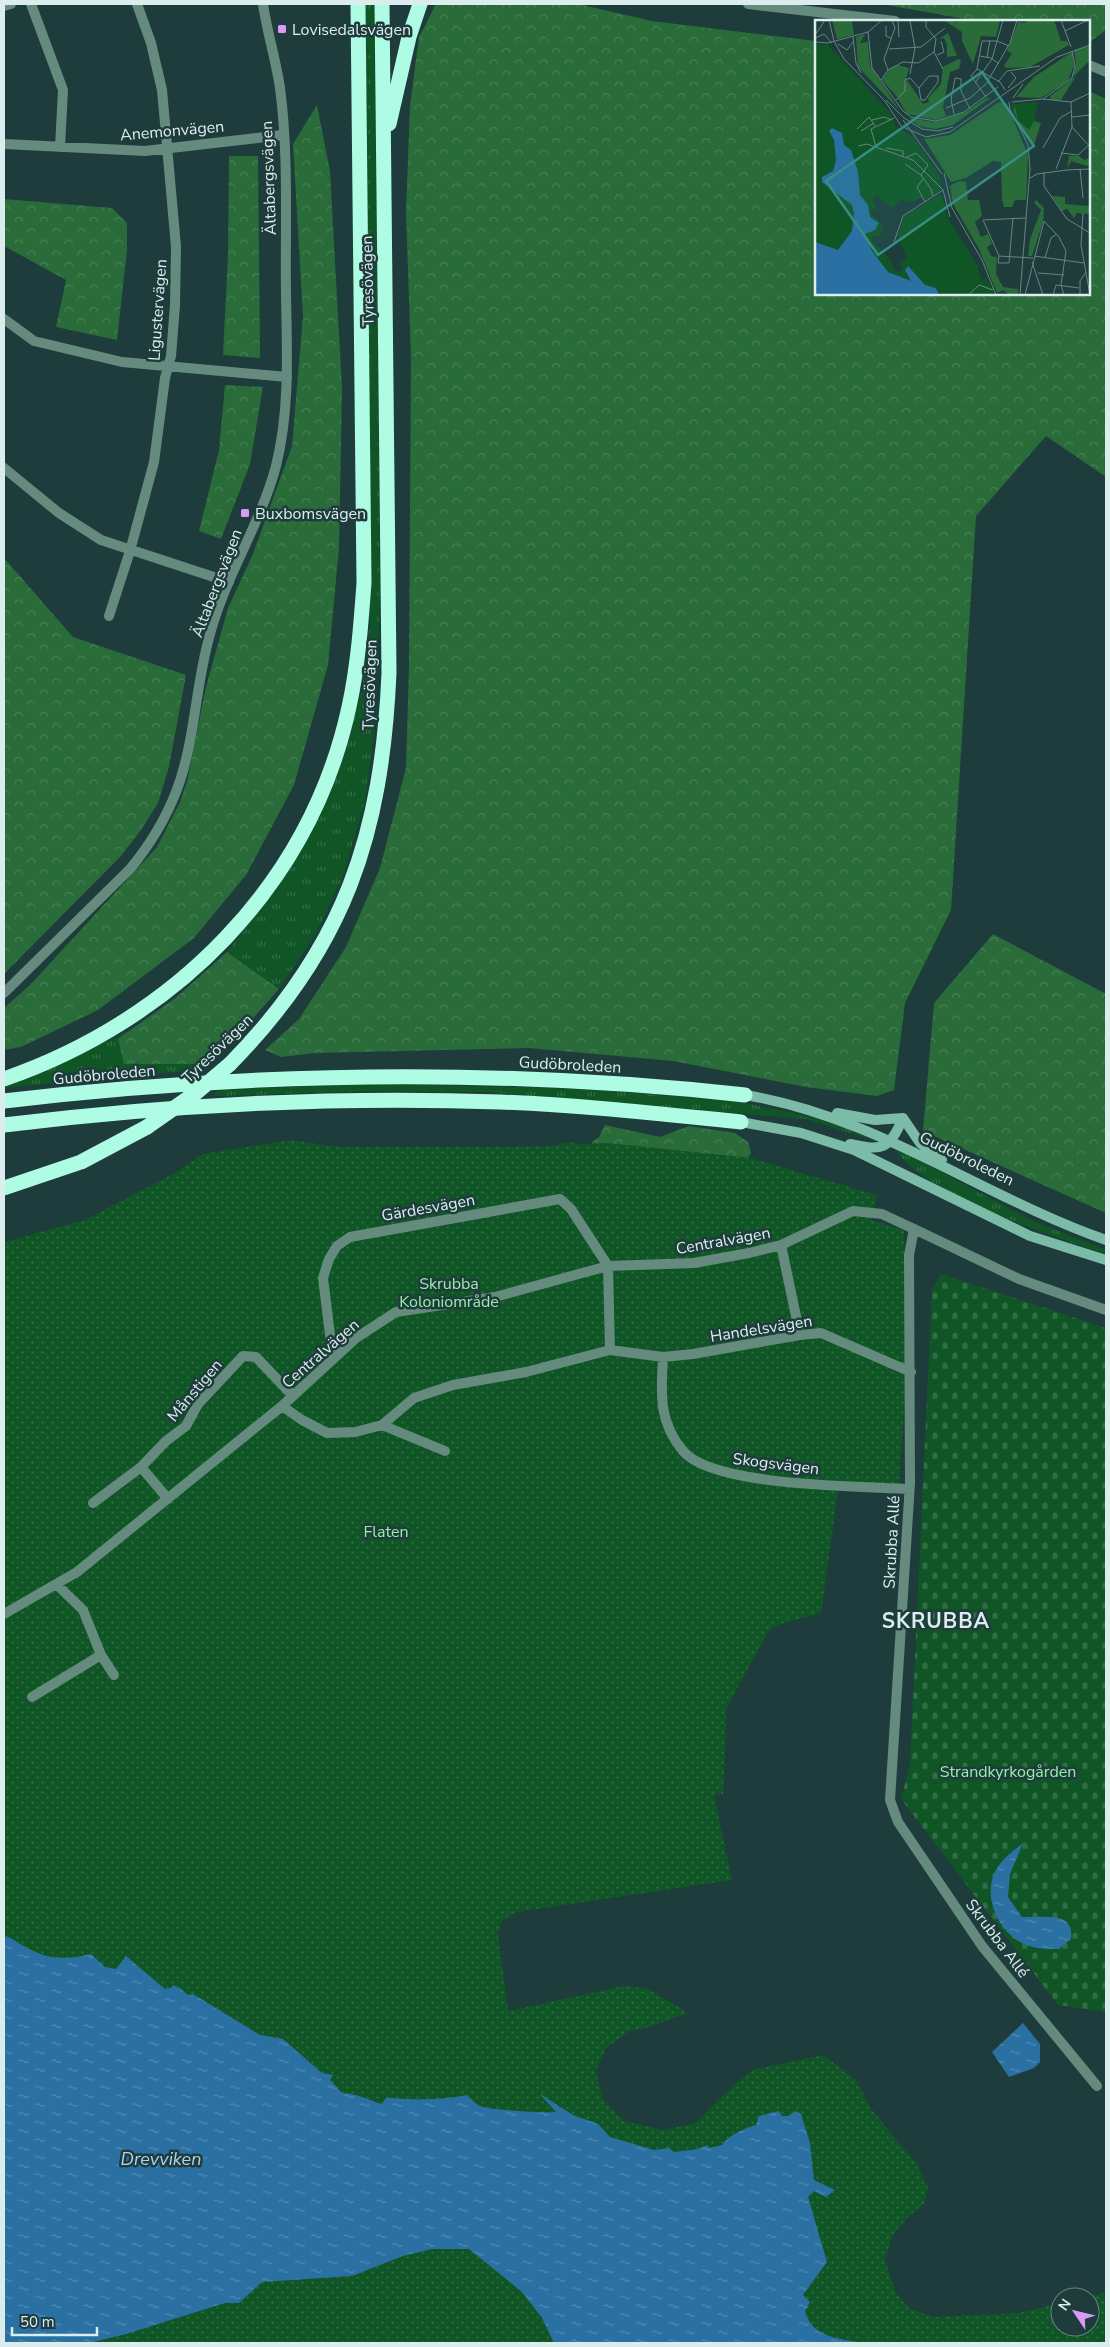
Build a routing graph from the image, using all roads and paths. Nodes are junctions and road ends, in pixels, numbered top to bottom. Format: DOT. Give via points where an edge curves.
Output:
graph roads {
  1 [pos="11,4"];
  2 [pos="31,4"];
  3 [pos="137,4"];
  4 [pos="257,4"];
  5 [pos="263,4"];
  6 [pos="358,4"];
  7 [pos="382,4"];
  8 [pos="420,4"];
  9 [pos="748,4"];
  10 [pos="4,6"];
  11 [pos="886,20"];
  12 [pos="267,30"];
  13 [pos="1090,65"];
  14 [pos="1106,72"];
  15 [pos="283,135"];
  16 [pos="4,144"];
  17 [pos="60,147"];
  18 [pos="168,149"];
  19 [pos="383,150"];
  20 [pos="4,319"];
  21 [pos="168,367"];
  22 [pos="287,377"];
  23 [pos="4,468"];
  24 [pos="130,551"];
  25 [pos="229,582"];
  26 [pos="109,616"];
  27 [pos="4,993"];
  28 [pos="4,1079"];
  29 [pos="745,1095"];
  30 [pos="4,1101"];
  31 [pos="794,1104"];
  32 [pos="903,1118"];
  33 [pos="741,1122"];
  34 [pos="4,1125"];
  35 [pos="817,1137"];
  36 [pos="892,1141"];
  37 [pos="958,1173"];
  38 [pos="4,1188"];
  39 [pos="914,1229"];
  40 [pos="1106,1240"];
  41 [pos="781,1245"];
  42 [pos="1106,1260"];
  43 [pos="608,1266"];
  44 [pos="1106,1310"];
  45 [pos="800,1335"];
  46 [pos="610,1350"];
  47 [pos="663,1357"];
  48 [pos="333,1359"];
  49 [pos="911,1372"];
  50 [pos="293,1396"];
  51 [pos="282,1406"];
  52 [pos="382,1425"];
  53 [pos="445,1450"];
  54 [pos="141,1467"];
  55 [pos="909,1489"];
  56 [pos="168,1499"];
  57 [pos="93,1503"];
  58 [pos="56,1584"];
  59 [pos="4,1603"];
  60 [pos="17,1608"];
  61 [pos="4,1614"];
  62 [pos="101,1655"];
  63 [pos="114,1675"];
  64 [pos="32,1696"];
  65 [pos="1097,2086"];
  1 -- 10 [label="street"];
  2 -- 17 [label="street" via="63,90"];
  3 -- 18 [label="street, Ligustervägen" via="151,43 162,90"];
  4 -- 12 [label="street, Ältabergsvägen"];
  5 -- 12 [label="street, Ältabergsvägen"];
  6 -- 28 [label="highway, Tyresövägen" via="364,583 357,661 349,708 336,753 309,819 284,864 254,906 215,950 156,1001 116,1027 81,1047"];
  7 -- 19 [label="highway, Tyresövägen"];
  8 -- 19 [label="highway" via="409,37"];
  9 -- 11 [label="street"];
  12 -- 15 [label="street, Ältabergsvägen" via="280,87"];
  13 -- 14 [label="street"];
  15 -- 18 [label="street, Anemonvägen"];
  15 -- 22 [label="street, Ältabergsvägen"];
  16 -- 17 [label="street, Anemonvägen"];
  17 -- 18 [label="street, Anemonvägen"];
  18 -- 21 [label="street, Ligustervägen" via="176,273"];
  19 -- 38 [label="highway, Tyresövägen, bridge" via="387,715 380,784 346,898 321,949 277,1012 230,1064 197,1092 147,1127 81,1162"];
  20 -- 21 [label="street" via="42,344 122,362"];
  21 -- 22 [label="street"];
  21 -- 24 [label="street, Ligustervägen" via="154,462"];
  22 -- 25 [label="street, Ältabergsvägen" via="284,425 274,472 256,523"];
  23 -- 24 [label="street" via="85,531"];
  24 -- 25 [label="street"];
  24 -- 26 [label="street, Ligustervägen"];
  25 -- 27 [label="street, Ältabergsvägen" via="209,635 184,768 167,814 130,869"];
  29 -- 30 [label="highway, Gudöbroleden" via="563,1080 343,1078 139,1088"];
  29 -- 31 [label="main road, Gudöbroleden"];
  31 -- 32 [label="main road" via="875,1120"];
  31 -- 36 [label="main road, Gudöbroleden"];
  32 -- 36 [label="main road"];
  32 -- 37 [label="main road" via="920,1143"];
  33 -- 34 [label="highway" via="564,1106 401,1100 218,1106"];
  33 -- 35 [label="main road"];
  35 -- 36 [label="main road" via="873,1148 886,1146"];
  35 -- 42 [label="main road" via="882,1163 1030,1236"];
  36 -- 37 [label="main road, Gudöbroleden"];
  37 -- 40 [label="main road, Gudöbroleden" via="1064,1224"];
  39 -- 41 [label="street, Centralvägen" via="882,1214 853,1212"];
  39 -- 44 [label="street" via="1019,1279"];
  39 -- 49 [label="street, Skrubba Allé" via="909,1255"];
  41 -- 43 [label="street, Centralvägen" via="694,1263"];
  41 -- 45 [label="street"];
  43 -- 46 [label="street"];
  43 -- 48 [label="street, Centralvägen" via="495,1297 396,1312 356,1338"];
  43 -- 48 [label="street, Gärdesvägen" via="571,1209 560,1199 350,1237 337,1246 323,1278"];
  45 -- 47 [label="street, Handelsvägen"];
  45 -- 49 [label="street, Handelsvägen" via="821,1334"];
  46 -- 47 [label="street, Handelsvägen"];
  46 -- 52 [label="street, Handelsvägen" via="526,1372 453,1385 414,1398"];
  47 -- 55 [label="street, Skogsvägen" via="660,1401 668,1430 684,1453 702,1464 729,1473 772,1480"];
  48 -- 50 [label="street, Centralvägen"];
  49 -- 55 [label="street, Skrubba Allé"];
  50 -- 51 [label="street, Centralvägen"];
  50 -- 54 [label="street, Månstigen" via="256,1357 243,1356 198,1404 186,1426"];
  51 -- 52 [label="street" via="327,1433 355,1432"];
  51 -- 56 [label="street, Centralvägen"];
  52 -- 53 [label="street"];
  54 -- 56 [label="street"];
  54 -- 57 [label="street, Månstigen"];
  55 -- 65 [label="street, Skrubba Allé" via="891,1808 982,1946"];
  56 -- 58 [label="street, Centralvägen" via="77,1572"];
  58 -- 60 [label="street, Centralvägen"];
  58 -- 62 [label="street" via="82,1610"];
  59 -- 60 [label="street"];
  60 -- 61 [label="street, Centralvägen"];
  62 -- 63 [label="street"];
  62 -- 64 [label="street"];
}
